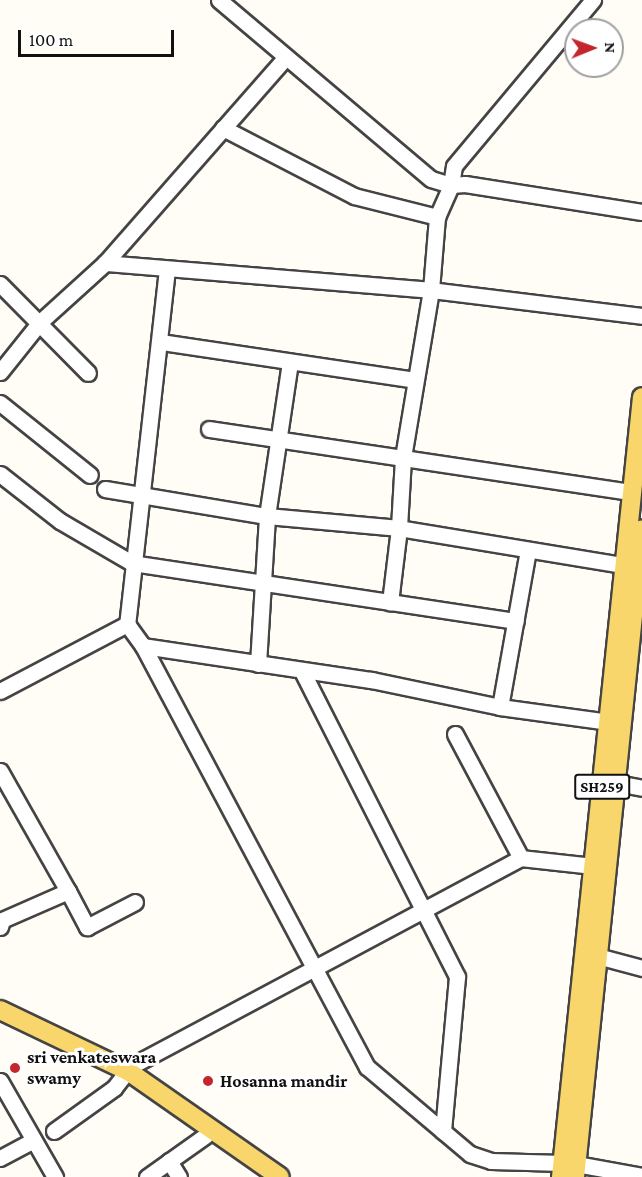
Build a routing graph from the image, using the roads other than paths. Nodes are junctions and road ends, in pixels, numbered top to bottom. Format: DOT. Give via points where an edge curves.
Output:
graph roads {
  1 [pos="219,0"];
  2 [pos="593,0"];
  3 [pos="284,59"];
  4 [pos="223,128"];
  5 [pos="451,185"];
  6 [pos="642,212"];
  7 [pos="437,217"];
  8 [pos="105,263"];
  9 [pos="167,269"];
  10 [pos="0,284"];
  11 [pos="431,290"];
  12 [pos="642,316"];
  13 [pos="40,322"];
  14 [pos="161,342"];
  15 [pos="290,362"];
  16 [pos="0,372"];
  17 [pos="88,373"];
  18 [pos="414,380"];
  19 [pos="642,397"];
  20 [pos="0,403"];
  21 [pos="641,419"];
  22 [pos="209,429"];
  23 [pos="279,440"];
  24 [pos="403,458"];
  25 [pos="0,474"];
  26 [pos="90,475"];
  27 [pos="105,489"];
  28 [pos="631,492"];
  29 [pos="137,498"];
  30 [pos="267,516"];
  31 [pos="399,528"];
  32 [pos="642,529"];
  33 [pos="528,550"];
  34 [pos="132,563"];
  35 [pos="631,566"];
  36 [pos="266,583"];
  37 [pos="390,602"];
  38 [pos="516,621"];
  39 [pos="127,624"];
  40 [pos="143,646"];
  41 [pos="258,664"];
  42 [pos="302,671"];
  43 [pos="0,691"];
  44 [pos="500,707"];
  45 [pos="609,722"];
  46 [pos="455,734"];
  47 [pos="0,771"];
  48 [pos="617,783"];
  49 [pos="642,788"];
  50 [pos="521,858"];
  51 [pos="593,866"];
  52 [pos="68,891"];
  53 [pos="135,902"];
  54 [pos="423,910"];
  55 [pos="0,927"];
  56 [pos="597,957"];
  57 [pos="315,966"];
  58 [pos="642,968"];
  59 [pos="0,1010"];
  60 [pos="0,1020"];
  61 [pos="125,1075"];
  62 [pos="0,1081"];
  63 [pos="54,1131"];
  64 [pos="443,1131"];
  65 [pos="206,1135"];
  66 [pos="33,1140"];
  67 [pos="0,1158"];
  68 [pos="169,1161"];
  69 [pos="569,1170"];
  70 [pos="642,1176"];
  71 [pos="55,1177"];
  72 [pos="147,1177"];
  73 [pos="179,1177"];
  74 [pos="263,1177"];
  75 [pos="280,1177"];
  1 -- 3 [label="street"];
  2 -- 5 [label="street" via="454,166"];
  3 -- 4 [label="street"];
  3 -- 5 [label="street" via="431,179"];
  4 -- 7 [label="street" via="354,196"];
  4 -- 8 [label="street"];
  5 -- 6 [label="street"];
  5 -- 7 [label="street"];
  7 -- 11 [label="street"];
  8 -- 9 [label="street"];
  8 -- 13 [label="street"];
  9 -- 11 [label="street"];
  9 -- 14 [label="street"];
  10 -- 13 [label="street"];
  11 -- 12 [label="street"];
  11 -- 18 [label="street"];
  13 -- 16 [label="street"];
  13 -- 17 [label="street"];
  14 -- 15 [label="street"];
  14 -- 29 [label="street"];
  15 -- 18 [label="street"];
  15 -- 23 [label="street"];
  18 -- 24 [label="street"];
  19 -- 21 [label="main road, SH259"];
  20 -- 26 [label="street"];
  21 -- 28 [label="main road, SH259"];
  22 -- 23 [label="street"];
  23 -- 24 [label="street"];
  23 -- 30 [label="street"];
  24 -- 28 [label="street"];
  24 -- 31 [label="street"];
  25 -- 34 [label="street" via="60,521"];
  27 -- 29 [label="street"];
  28 -- 35 [label="main road, SH259"];
  29 -- 30 [label="street"];
  29 -- 34 [label="street"];
  30 -- 31 [label="street"];
  30 -- 36 [label="street"];
  31 -- 33 [label="street"];
  31 -- 37 [label="street"];
  32 -- 35 [label="main road, SH259"];
  33 -- 35 [label="street"];
  33 -- 38 [label="street"];
  34 -- 36 [label="street"];
  34 -- 39 [label="street"];
  35 -- 45 [label="main road, SH259"];
  35 -- 48 [label="main road, SH259"];
  36 -- 37 [label="street"];
  36 -- 41 [label="street"];
  37 -- 38 [label="street"];
  38 -- 44 [label="street"];
  39 -- 40 [label="street"];
  39 -- 43 [label="street"];
  40 -- 41 [label="street"];
  40 -- 57 [label="street"];
  41 -- 42 [label="street"];
  42 -- 44 [label="street"];
  42 -- 54 [label="street"];
  44 -- 45 [label="street"];
  45 -- 51 [label="main road, SH259"];
  46 -- 50 [label="street"];
  47 -- 52 [label="street"];
  48 -- 49 [label="street"];
  48 -- 56 [label="main road, SH259"];
  50 -- 51 [label="street"];
  50 -- 54 [label="street"];
  51 -- 69 [label="main road, SH259"];
  52 -- 53 [label="street" via="87,927"];
  52 -- 55 [label="street" via="2,920"];
  54 -- 57 [label="street"];
  54 -- 64 [label="street" via="457,978"];
  56 -- 58 [label="street"];
  56 -- 69 [label="main road, SH259"];
  57 -- 61 [label="street"];
  57 -- 64 [label="street" via="367,1067"];
  59 -- 61 [label="main road"];
  60 -- 61 [label="main road"];
  61 -- 63 [label="street"];
  61 -- 65 [label="main road"];
  61 -- 75 [label="main road"];
  62 -- 66 [label="street"];
  64 -- 69 [label="street" via="470,1154 491,1161"];
  65 -- 68 [label="street"];
  65 -- 74 [label="main road"];
  66 -- 67 [label="street"];
  66 -- 71 [label="street"];
  68 -- 72 [label="street"];
  68 -- 73 [label="street"];
  69 -- 70 [label="street"];
}
